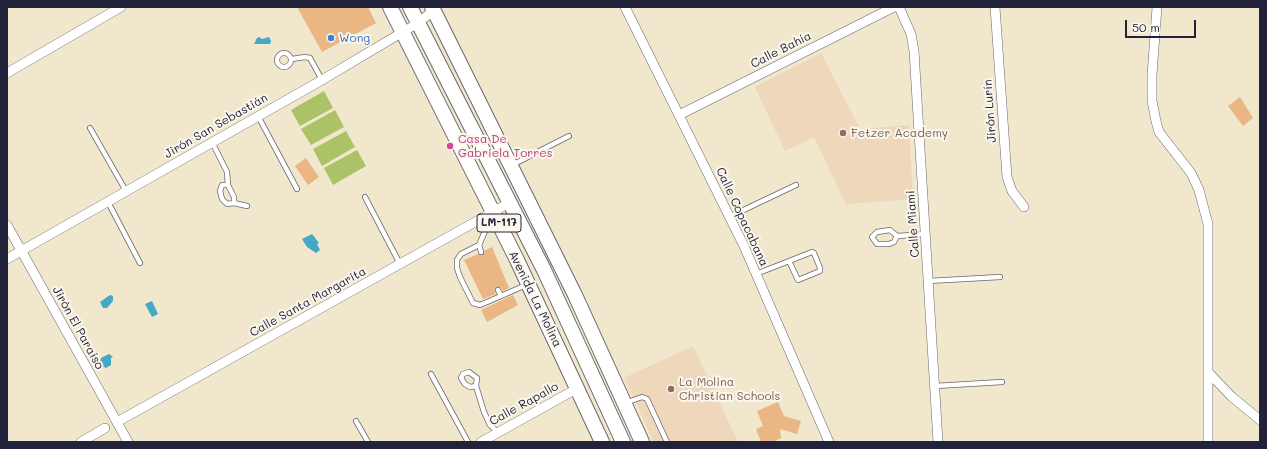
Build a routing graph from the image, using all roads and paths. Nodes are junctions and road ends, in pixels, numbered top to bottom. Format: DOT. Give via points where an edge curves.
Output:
graph roads {
  1 [pos="121,7"];
  2 [pos="390,7"];
  3 [pos="410,7"];
  4 [pos="625,7"];
  5 [pos="894,7"];
  6 [pos="899,7"];
  7 [pos="995,7"];
  8 [pos="1157,7"];
  9 [pos="433,9"];
  10 [pos="418,23"];
  11 [pos="402,31"];
  12 [pos="292,59"];
  13 [pos="7,72"];
  14 [pos="322,80"];
  15 [pos="679,115"];
  16 [pos="258,116"];
  17 [pos="90,128"];
  18 [pos="569,136"];
  19 [pos="212,142"];
  20 [pos="511,166"];
  21 [pos="228,185"];
  22 [pos="796,185"];
  23 [pos="297,189"];
  24 [pos="126,191"];
  25 [pos="365,197"];
  26 [pos="108,202"];
  27 [pos="234,203"];
  28 [pos="509,203"];
  29 [pos="246,206"];
  30 [pos="1024,207"];
  31 [pos="493,212"];
  32 [pos="729,217"];
  33 [pos="7,225"];
  34 [pos="925,234"];
  35 [pos="897,236"];
  36 [pos="479,245"];
  37 [pos="22,251"];
  38 [pos="481,252"];
  39 [pos="7,259"];
  40 [pos="789,262"];
  41 [pos="140,263"];
  42 [pos="400,264"];
  43 [pos="756,274"];
  44 [pos="1000,277"];
  45 [pos="928,281"];
  46 [pos="528,284"];
  47 [pos="498,290"];
  48 [pos="501,296"];
  49 [pos="1208,372"];
  50 [pos="431,374"];
  51 [pos="1002,382"];
  52 [pos="476,386"];
  53 [pos="935,386"];
  54 [pos="578,388"];
  55 [pos="624,404"];
  56 [pos="1260,420"];
  57 [pos="356,421"];
  58 [pos="117,422"];
  59 [pos="105,428"];
  60 [pos="498,433"];
  61 [pos="81,442"];
  62 [pos="128,442"];
  63 [pos="368,442"];
  64 [pos="468,442"];
  65 [pos="481,442"];
  66 [pos="602,442"];
  67 [pos="623,442"];
  68 [pos="642,442"];
  69 [pos="667,442"];
  70 [pos="829,442"];
  71 [pos="938,442"];
  72 [pos="1208,442"];
  1 -- 13 [label="street"];
  2 -- 11 [label="main road, Avenida La Molina / LM-117"];
  3 -- 10 [label="main road, Avenida La Molina / LM-117"];
  4 -- 15 [label="street, Calle Copacabana"];
  5 -- 15 [label="street, Calle Bahía"];
  6 -- 34 [label="street, Calle Miami" via="911,34 914,51"];
  7 -- 30 [label="street, Jirón Lurín" via="1007,177 1012,191"];
  8 -- 49 [label="street" via="1152,75 1152,101 1156,121 1159,132 1191,173 1199,190 1208,224"];
  9 -- 10 [label="street, Jirón San Sebastián"];
  9 -- 20 [label="main road, LM-117"];
  10 -- 11 [label="street, Jirón San Sebastián"];
  10 -- 28 [label="main road, Avenida La Molina / LM-117"];
  11 -- 14 [label="street, Jirón San Sebastián"];
  11 -- 31 [label="main road, Avenida La Molina / LM-117"];
  12 -- 14 [label="lane" via="310,58"];
  14 -- 16 [label="street, Jirón San Sebastián"];
  15 -- 32 [label="street, Calle Copacabana"];
  16 -- 19 [label="street, Jirón San Sebastián"];
  16 -- 23 [label="lane"];
  17 -- 24 [label="lane"];
  18 -- 20 [label="lane"];
  19 -- 21 [label="lane" via="227,172"];
  19 -- 24 [label="street, Jirón San Sebastián"];
  20 -- 55 [label="main road, LM-117" via="575,295"];
  21 -- 27 [label="lane"];
  21 -- 27 [label="lane" via="222,185 222,199 227,204"];
  22 -- 32 [label="lane"];
  24 -- 26 [label="street, Jirón San Sebastián"];
  25 -- 42 [label="lane"];
  26 -- 37 [label="street, Jirón San Sebastián"];
  26 -- 41 [label="lane"];
  27 -- 29 [label="lane"];
  28 -- 31 [label="street, Calle Santa Margarita"];
  28 -- 67 [label="main road, Avenida La Molina / LM-117" via="544,270"];
  31 -- 36 [label="lane"];
  31 -- 42 [label="street, Calle Santa Margarita"];
  31 -- 46 [label="main road, Avenida La Molina / LM-117"];
  32 -- 43 [label="street, Calle Copacabana"];
  33 -- 37 [label="street, Jiròn El Paraíso"];
  34 -- 35 [label="lane"];
  34 -- 45 [label="street, Calle Miami"];
  35 -- 35 [label="lane" via="890,230 877,232 872,238 876,244 889,244 894,242"];
  36 -- 38 [label="lane"];
  36 -- 48 [label="lane" via="461,254 457,260 460,277 473,302 480,305"];
  37 -- 39 [label="street, Jirón San Sebastián"];
  37 -- 58 [label="street, Jiròn El Paraíso"];
  40 -- 40 [label="lane" via="812,252 820,271 798,280"];
  40 -- 43 [label="lane"];
  42 -- 58 [label="street, Calle Santa Margarita"];
  43 -- 70 [label="street, Calle Copacabana"];
  44 -- 45 [label="lane"];
  45 -- 53 [label="street, Calle Miami"];
  46 -- 48 [label="lane"];
  46 -- 54 [label="main road, Avenida La Molina / LM-117"];
  47 -- 48 [label="lane"];
  49 -- 56 [label="street" via="1232,397"];
  49 -- 72 [label="street"];
  50 -- 64 [label="lane"];
  51 -- 53 [label="lane"];
  52 -- 60 [label="lane" via="490,425"];
  53 -- 71 [label="street, Calle Miami"];
  54 -- 60 [label="street, Calle Rapallo"];
  54 -- 66 [label="main road, Avenida La Molina / LM-117"];
  55 -- 68 [label="main road, LM-117"];
  55 -- 69 [label="lane" via="642,397 647,399"];
  57 -- 63 [label="lane"];
  58 -- 62 [label="street, Jiròn El Paraíso"];
  59 -- 61 [label="street"];
  60 -- 65 [label="street, Calle Rapallo"];
}
